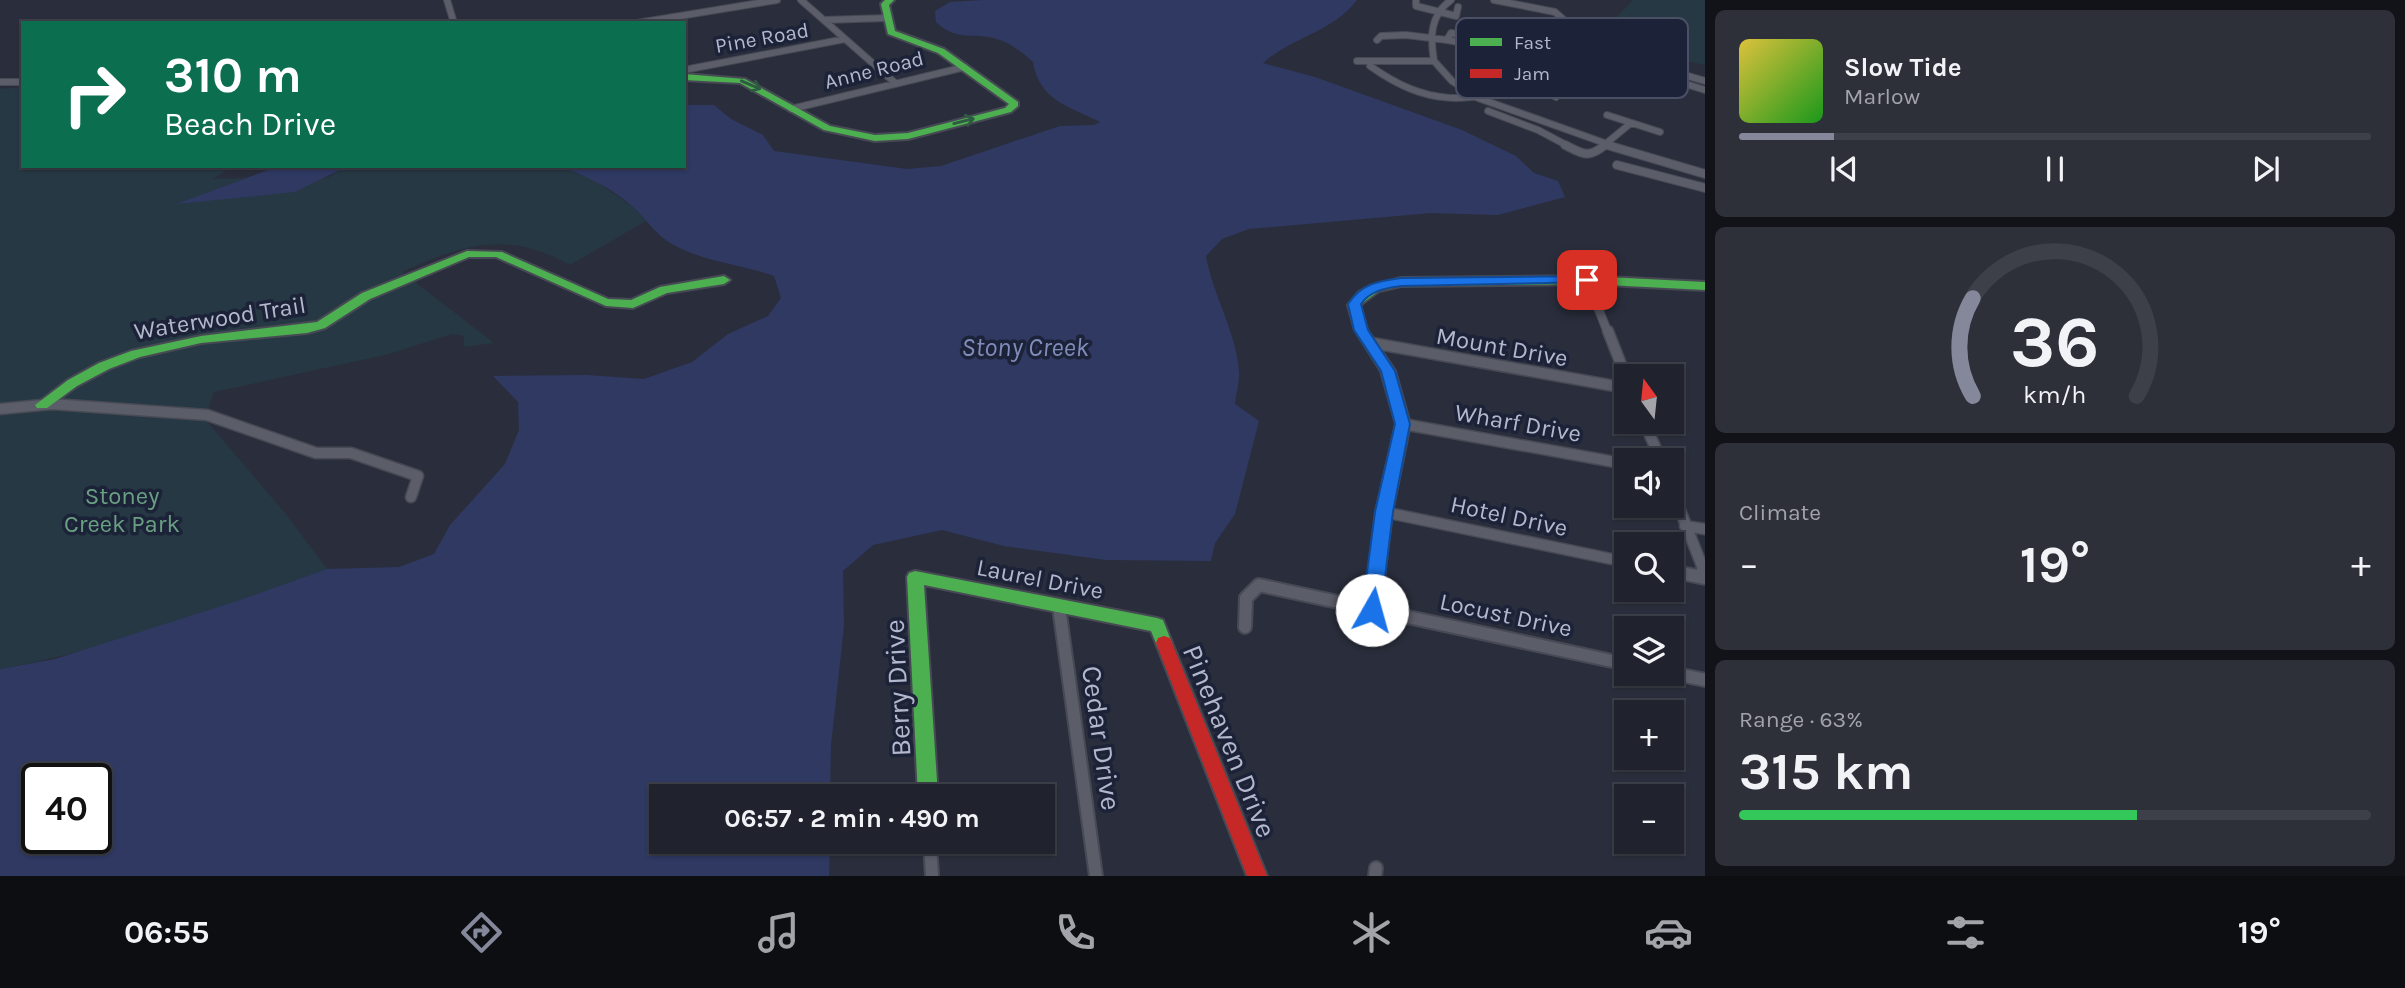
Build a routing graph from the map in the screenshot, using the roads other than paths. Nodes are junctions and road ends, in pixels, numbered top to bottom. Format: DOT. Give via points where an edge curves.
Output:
graph roads {
  1 [pos="447,0"];
  2 [pos="777,0"];
  3 [pos="801,0"];
  4 [pos="890,0"];
  5 [pos="1416,0"];
  6 [pos="1451,0"];
  7 [pos="1494,0"];
  8 [pos="1458,8"];
  9 [pos="1438,12"];
  10 [pos="887,18"];
  11 [pos="1562,18"];
  12 [pos="824,20"];
  13 [pos="453,21"];
  14 [pos="649,21"];
  15 [pos="1456,34"];
  16 [pos="1430,36"];
  17 [pos="845,39"];
  18 [pos="1377,40"];
  19 [pos="1447,41"];
  20 [pos="1456,42"];
  21 [pos="1357,61"];
  22 [pos="1434,61"];
  23 [pos="965,66"];
  24 [pos="1370,66"];
  25 [pos="686,70"];
  26 [pos="1688,76"];
  27 [pos="686,77"];
  28 [pos="1705,81"];
  29 [pos="0,82"];
  30 [pos="21,82"];
  31 [pos="894,82"];
  32 [pos="1456,84"];
  33 [pos="1688,85"];
  34 [pos="1705,90"];
  35 [pos="1478,98"];
  36 [pos="791,109"];
  37 [pos="1488,111"];
  38 [pos="1606,115"];
  39 [pos="1631,123"];
  40 [pos="1660,132"];
  41 [pos="1605,144"];
  42 [pos="1668,164"];
  43 [pos="1617,165"];
  44 [pos="1705,174"];
  45 [pos="1662,179"];
  46 [pos="1705,188"];
  47 [pos="724,280"];
  48 [pos="1587,280"];
  49 [pos="1705,286"];
  50 [pos="1372,343"];
  51 [pos="1621,364"];
  52 [pos="1614,386"];
  53 [pos="42,405"];
  54 [pos="0,409"];
  55 [pos="1403,424"];
  56 [pos="1614,462"];
  57 [pos="411,497"];
  58 [pos="1384,512"];
  59 [pos="1682,518"];
  60 [pos="1685,526"];
  61 [pos="1705,530"];
  62 [pos="1614,560"];
  63 [pos="1684,573"];
  64 [pos="915,577"];
  65 [pos="1705,577"];
  66 [pos="1059,607"];
  67 [pos="1372,610"];
  68 [pos="1157,625"];
  69 [pos="1245,626"];
  70 [pos="1614,661"];
  71 [pos="1684,676"];
  72 [pos="1705,680"];
  73 [pos="927,784"];
  74 [pos="931,854"];
  75 [pos="932,876"];
  76 [pos="1097,876"];
  77 [pos="1257,876"];
  1 -- 13 [label="street"];
  2 -- 14 [label="street"];
  3 -- 12 [label="street"];
  4 -- 10 [label="street" via="885,4"];
  5 -- 9 [label="street" via="1416,6"];
  6 -- 9 [label="street"];
  7 -- 11 [label="street" via="1545,9"];
  8 -- 9 [label="street" via="1456,16"];
  9 -- 16 [label="street"];
  10 -- 12 [label="street"];
  10 -- 23 [label="street" via="891,32 941,51"];
  12 -- 17 [label="street"];
  15 -- 19 [label="street" via="1451,33"];
  16 -- 18 [label="street" via="1396,34"];
  16 -- 19 [label="street"];
  16 -- 22 [label="street"];
  17 -- 25 [label="street, Pine Road"];
  17 -- 31 [label="street"];
  19 -- 20 [label="street"];
  21 -- 22 [label="street"];
  22 -- 32 [label="street"];
  23 -- 31 [label="street, Anne Road"];
  36 -- 23 [label="street, one-way" via="827,128 875,138 920,132 1008,110 1015,104"];
  24 -- 35 [label="street" via="1419,93 1445,100"];
  26 -- 28 [label="street"];
  27 -- 36 [label="street, one-way" via="742,81"];
  29 -- 30 [label="street"];
  31 -- 36 [label="street, Anne Road"];
  33 -- 34 [label="street"];
  35 -- 41 [label="street"];
  37 -- 41 [label="street" via="1582,153 1595,153"];
  38 -- 39 [label="street"];
  39 -- 40 [label="street"];
  39 -- 41 [label="street"];
  41 -- 42 [label="street"];
  42 -- 44 [label="street"];
  42 -- 45 [label="street"];
  43 -- 45 [label="street"];
  45 -- 46 [label="street"];
  47 -- 53 [label="street, Waterwood Trail" via="664,290 633,304 606,302 498,254 467,254 366,296 321,325 153,348 122,357 71,382"];
  48 -- 49 [label="street"];
  48 -- 50 [label="street" via="1379,285 1363,291 1354,304 1361,330"];
  48 -- 51 [label="street"];
  50 -- 52 [label="street, Mount Drive"];
  50 -- 55 [label="street" via="1388,371"];
  53 -- 54 [label="street"];
  53 -- 57 [label="street" via="207,415 316,453 351,453 418,476"];
  55 -- 56 [label="street, Wharf Drive"];
  55 -- 58 [label="street"];
  58 -- 62 [label="street, Hotel Drive"];
  58 -- 67 [label="street"];
  59 -- 60 [label="street"];
  60 -- 61 [label="street"];
  60 -- 65 [label="street"];
  63 -- 65 [label="street"];
  64 -- 66 [label="street, Laurel Drive"];
  64 -- 73 [label="street, Berry Drive"];
  66 -- 68 [label="street, Laurel Drive"];
  66 -- 76 [label="street, Cedar Drive"];
  67 -- 69 [label="street, Locust Drive" via="1259,585 1246,598"];
  67 -- 70 [label="street, Locust Drive"];
  68 -- 77 [label="street, Pinehaven Drive"];
  71 -- 72 [label="street"];
  74 -- 75 [label="street"];
}
